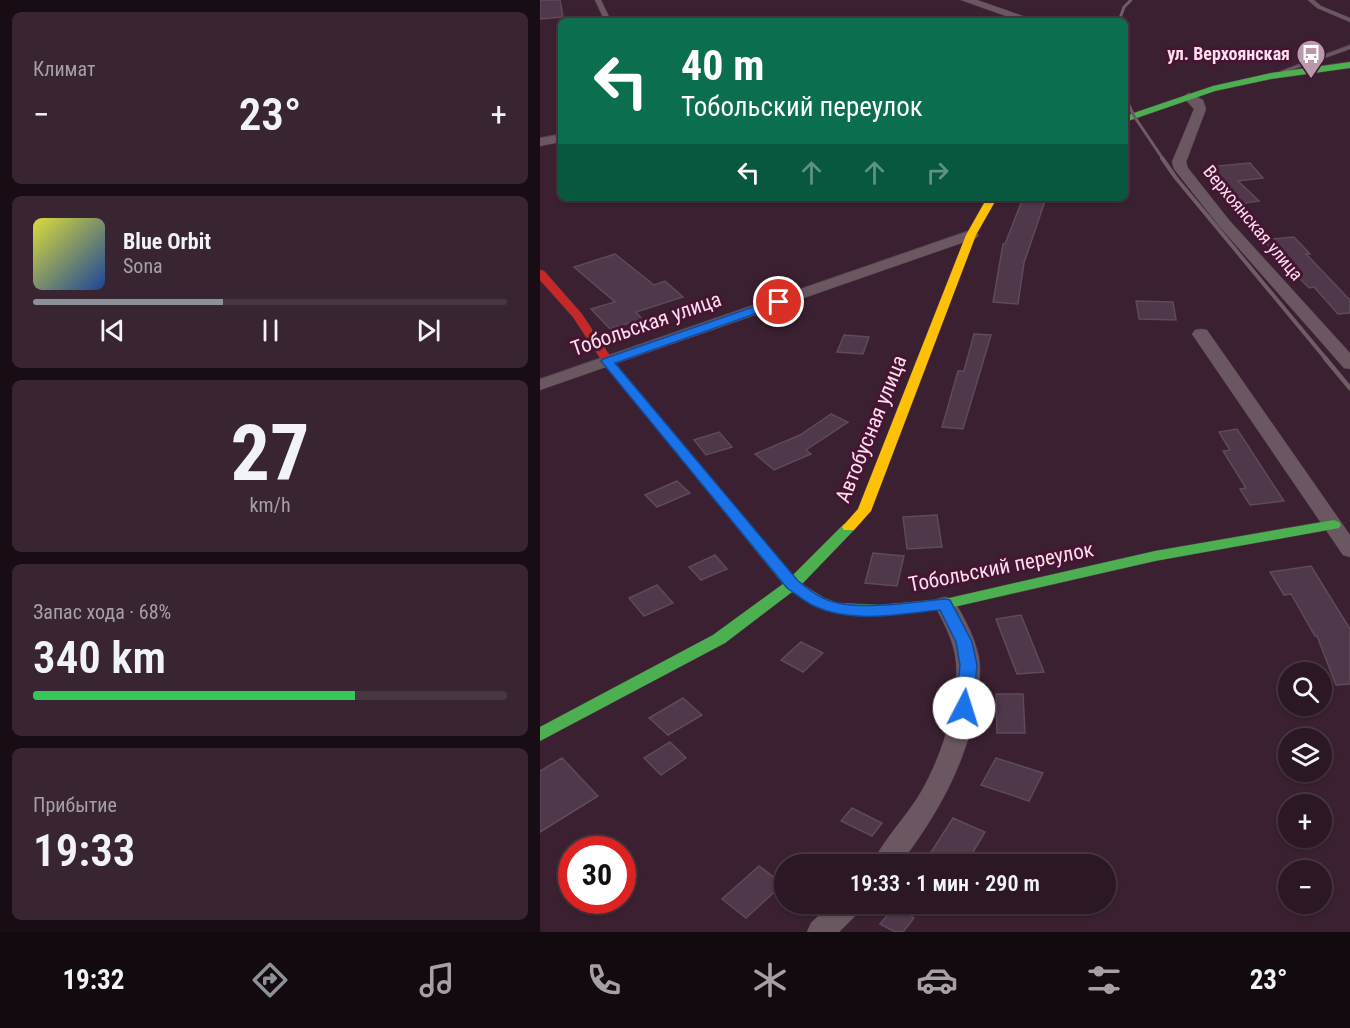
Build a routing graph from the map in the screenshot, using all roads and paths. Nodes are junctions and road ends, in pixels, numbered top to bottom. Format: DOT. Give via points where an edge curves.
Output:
graph roads {
  1 [pos="598,0"];
  2 [pos="966,0"];
  3 [pos="1311,0"];
  4 [pos="607,18"];
  5 [pos="1023,18"];
  6 [pos="1350,20"];
  7 [pos="1350,46"];
  8 [pos="1350,65"];
  9 [pos="1271,76"];
  10 [pos="1189,97"];
  11 [pos="1128,118"];
  12 [pos="558,139"];
  13 [pos="540,142"];
  14 [pos="990,201"];
  15 [pos="971,235"];
  16 [pos="540,273"];
  17 [pos="1201,334"];
  18 [pos="608,361"];
  19 [pos="1350,364"];
  20 [pos="540,385"];
  21 [pos="1334,525"];
  22 [pos="1350,550"];
  23 [pos="792,585"];
  24 [pos="945,604"];
  25 [pos="540,735"];
  26 [pos="892,854"];
  27 [pos="839,914"];
  28 [pos="821,932"];
  1 -- 4 [label="lane"];
  2 -- 5 [label="street"];
  3 -- 6 [label="lane"];
  7 -- 9 [label="lane"];
  8 -- 9 [label="street"];
  9 -- 10 [label="street"];
  10 -- 11 [label="street"];
  10 -- 19 [label="street, Верхоянская улица" via="1200,109 1179,162 1181,169"];
  12 -- 13 [label="street"];
  14 -- 15 [label="street, Автобусная улица"];
  15 -- 18 [label="street, Тобольская улица"];
  15 -- 23 [label="street, Автобусная улица" via="864,511"];
  16 -- 18 [label="street, Тобольский переулок" via="570,305"];
  17 -- 21 [label="street"];
  18 -- 20 [label="street, Тобольская улица"];
  18 -- 23 [label="street, Тобольский переулок"];
  21 -- 22 [label="street"];
  21 -- 24 [label="street, Тобольский переулок" via="1155,556"];
  23 -- 24 [label="street, Тобольский переулок" via="837,608 879,610"];
  23 -- 25 [label="street, Автобусная улица" via="719,639"];
  24 -- 26 [label="street" via="964,642 968,665 964,708 954,748 936,793"];
  27 -- 28 [label="street"];
}
